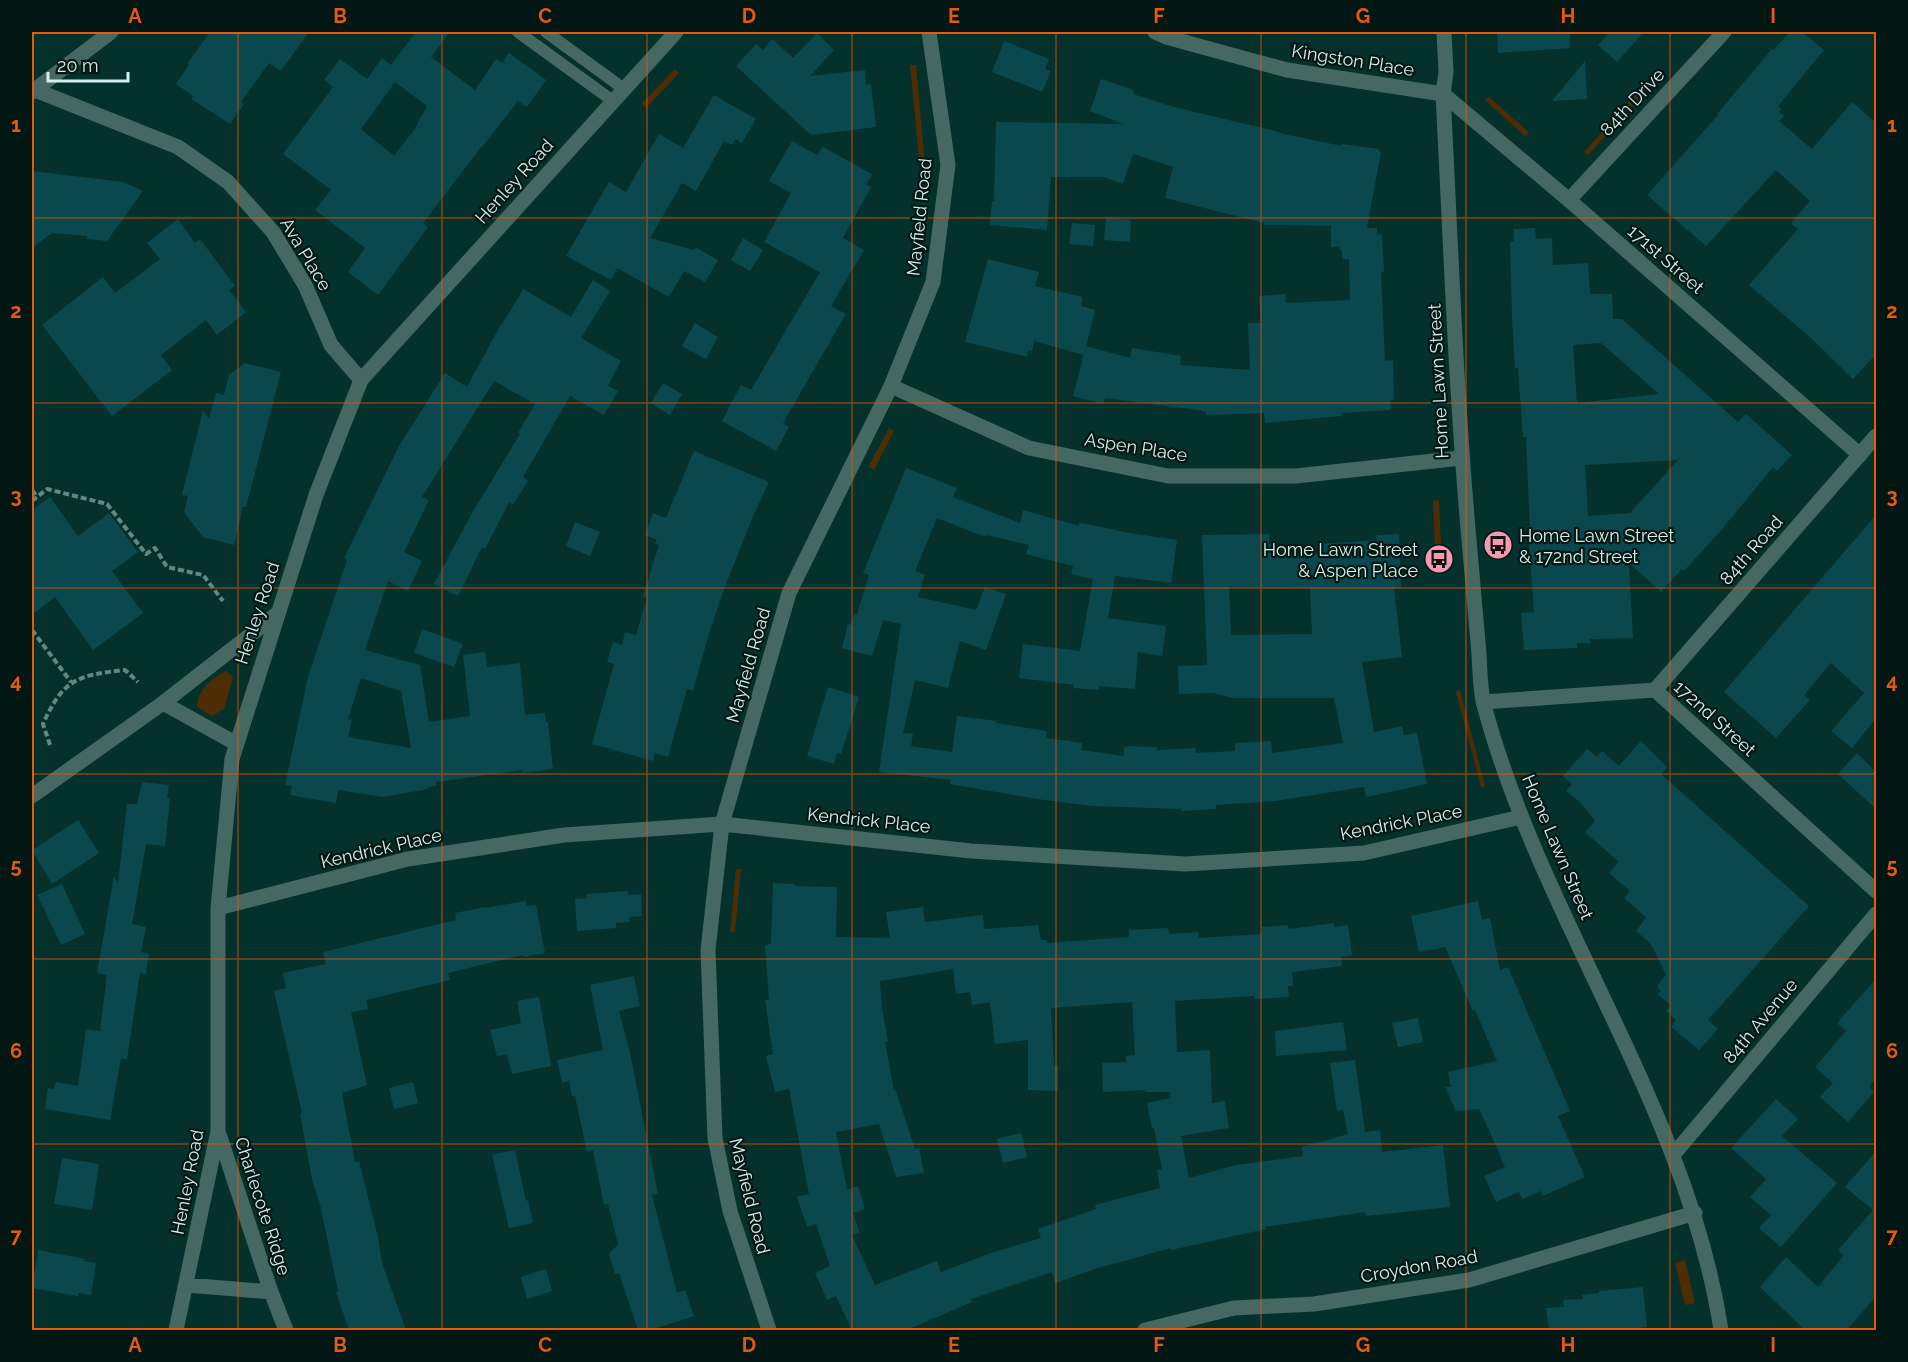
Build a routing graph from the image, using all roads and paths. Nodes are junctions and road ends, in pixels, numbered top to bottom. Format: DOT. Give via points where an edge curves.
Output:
graph roads {
  1 [pos="111,32"];
  2 [pos="518,32"];
  3 [pos="546,32"];
  4 [pos="676,32"];
  5 [pos="929,32"];
  6 [pos="1155,32"];
  7 [pos="1444,32"];
  8 [pos="1724,32"];
  9 [pos="624,89"];
  10 [pos="33,91"];
  11 [pos="1443,94"];
  12 [pos="613,101"];
  13 [pos="1569,200"];
  14 [pos="361,380"];
  15 [pos="891,386"];
  16 [pos="1876,436"];
  17 [pos="1860,455"];
  18 [pos="1461,458"];
  19 [pos="32,490"];
  20 [pos="37,497"];
  21 [pos="32,501"];
  22 [pos="222,601"];
  23 [pos="277,614"];
  24 [pos="32,630"];
  25 [pos="71,682"];
  26 [pos="138,682"];
  27 [pos="1655,690"];
  28 [pos="1483,702"];
  29 [pos="163,703"];
  30 [pos="237,744"];
  31 [pos="50,745"];
  32 [pos="32,796"];
  33 [pos="1521,817"];
  34 [pos="722,824"];
  35 [pos="1876,891"];
  36 [pos="218,908"];
  37 [pos="1876,914"];
  38 [pos="218,1131"];
  39 [pos="1674,1154"];
  40 [pos="1695,1213"];
  41 [pos="186,1285"];
  42 [pos="271,1292"];
  43 [pos="176,1330"];
  44 [pos="286,1330"];
  45 [pos="769,1330"];
  46 [pos="1145,1330"];
  47 [pos="1722,1330"];
  1 -- 10 [label="street"];
  2 -- 12 [label="lane"];
  3 -- 9 [label="lane"];
  4 -- 9 [label="street, Henley Road"];
  5 -- 15 [label="street, Mayfield Road" via="948,165 933,282"];
  6 -- 11 [label="street, Kingston Place" via="1287,70"];
  7 -- 11 [label="street, Home Lawn Street"];
  8 -- 13 [label="street, 84th Drive"];
  9 -- 12 [label="street, Henley Road"];
  10 -- 14 [label="street, Ava Place" via="178,147 228,182 273,232 305,285 331,345"];
  11 -- 13 [label="street, 171st Street"];
  11 -- 18 [label="street, Home Lawn Street"];
  12 -- 14 [label="street, Henley Road"];
  13 -- 17 [label="street, 171st Street"];
  14 -- 23 [label="street, Henley Road" via="316,495"];
  15 -- 18 [label="street, Aspen Place" via="1029,448 1168,476 1296,476"];
  15 -- 34 [label="street, Mayfield Road" via="789,593"];
  16 -- 17 [label="street, 84th Road"];
  17 -- 27 [label="street, 84th Road"];
  18 -- 28 [label="street, Home Lawn Street"];
  19 -- 20 [label="path"];
  20 -- 21 [label="path"];
  20 -- 22 [label="path" via="48,489 107,504 146,554 155,548 167,567 203,575"];
  23 -- 29 [label="street"];
  23 -- 30 [label="street, Henley Road"];
  24 -- 25 [label="path"];
  25 -- 26 [label="path" via="97,673 125,670"];
  25 -- 31 [label="path" via="52,703 43,724"];
  27 -- 28 [label="street, 172nd Street"];
  27 -- 35 [label="street, 172nd Street"];
  28 -- 33 [label="street, Home Lawn Street"];
  29 -- 30 [label="street"];
  29 -- 32 [label="street"];
  30 -- 36 [label="street, Henley Road" via="232,759"];
  33 -- 34 [label="street, Kendrick Place" via="1364,853 1185,864 971,850"];
  33 -- 39 [label="street, Home Lawn Street"];
  34 -- 36 [label="street, Kendrick Place" via="564,835 408,859"];
  34 -- 45 [label="street, Mayfield Road" via="708,950 715,1138 730,1211"];
  36 -- 38 [label="street, Henley Road"];
  37 -- 39 [label="street, 84th Avenue"];
  38 -- 41 [label="street, Henley Road"];
  38 -- 42 [label="street, Charlecote Ridge"];
  39 -- 40 [label="street, Home Lawn Street"];
  40 -- 46 [label="street, Croydon Road" via="1469,1280 1314,1304 1234,1308"];
  40 -- 47 [label="street, Home Lawn Street"];
  41 -- 42 [label="street, Charlecote Ridge"];
  41 -- 43 [label="street, Henley Road"];
  42 -- 44 [label="street, Charlecote Ridge"];
}
